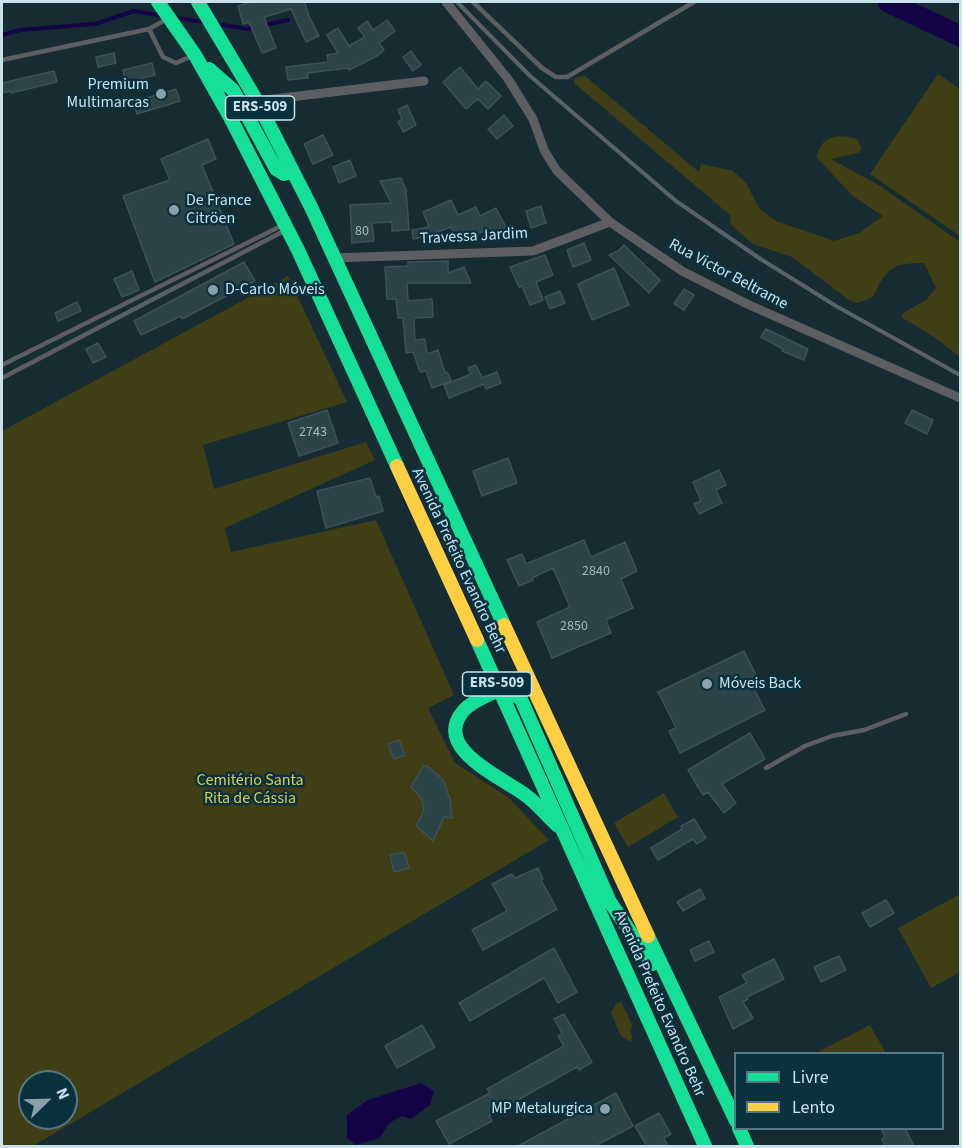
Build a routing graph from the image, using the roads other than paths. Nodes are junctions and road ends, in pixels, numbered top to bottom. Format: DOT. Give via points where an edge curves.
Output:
graph roads {
  1 [pos="158,2"];
  2 [pos="198,2"];
  3 [pos="446,2"];
  4 [pos="473,2"];
  5 [pos="694,2"];
  6 [pos="170,18"];
  7 [pos="149,29"];
  8 [pos="195,55"];
  9 [pos="2,60"];
  10 [pos="424,81"];
  11 [pos="257,101"];
  12 [pos="293,172"];
  13 [pos="610,222"];
  14 [pos="286,226"];
  15 [pos="334,258"];
  16 [pos="2,365"];
  17 [pos="2,378"];
  18 [pos="960,398"];
  19 [pos="500,689"];
  20 [pos="906,714"];
  21 [pos="766,768"];
  22 [pos="566,834"];
  23 [pos="678,1001"];
  24 [pos="734,1119"];
  25 [pos="740,1130"];
  26 [pos="705,1146"];
  27 [pos="747,1146"];
  1 -- 6 [label="highway, Avenida Prefeito Evandro Behr / ERS-509"];
  2 -- 11 [label="highway, Avenida Prefeito Evandro Behr / ERS-509"];
  3 -- 13 [label="street, Rua Victor Beltrame" via="508,79 533,119 544,150 557,171"];
  4 -- 5 [label="lane" via="542,68 556,77 567,77"];
  6 -- 7 [label="lane"];
  6 -- 8 [label="highway, Avenida Prefeito Evandro Behr / ERS-509"];
  7 -- 8 [label="lane" via="163,57 176,63"];
  7 -- 9 [label="lane"];
  8 -- 12 [label="highway" via="233,90 276,169 284,174"];
  8 -- 14 [label="highway, Avenida Prefeito Evandro Behr / ERS-509"];
  10 -- 11 [label="street"];
  11 -- 12 [label="highway, Avenida Prefeito Evandro Behr / ERS-509"];
  12 -- 15 [label="highway, Avenida Prefeito Evandro Behr / ERS-509"];
  13 -- 15 [label="street, Travessa Jardim" via="533,250"];
  13 -- 18 [label="street, Rua Victor Beltrame" via="682,271 807,332"];
  14 -- 16 [label="lane"];
  14 -- 17 [label="lane"];
  14 -- 19 [label="highway, Avenida Prefeito Evandro Behr / ERS-509"];
  15 -- 23 [label="highway, Avenida Prefeito Evandro Behr / ERS-509"];
  19 -- 22 [label="highway, Avenida Prefeito Evandro Behr / ERS-509"];
  19 -- 22 [label="highway" via="464,710 457,726 462,747 479,766 527,796"];
  19 -- 23 [label="highway" via="520,699 610,902"];
  20 -- 21 [label="lane" via="805,746"];
  22 -- 26 [label="highway, Avenida Prefeito Evandro Behr / ERS-509"];
  23 -- 24 [label="highway, Avenida Prefeito Evandro Behr / ERS-509"];
  25 -- 27 [label="highway"];
}
